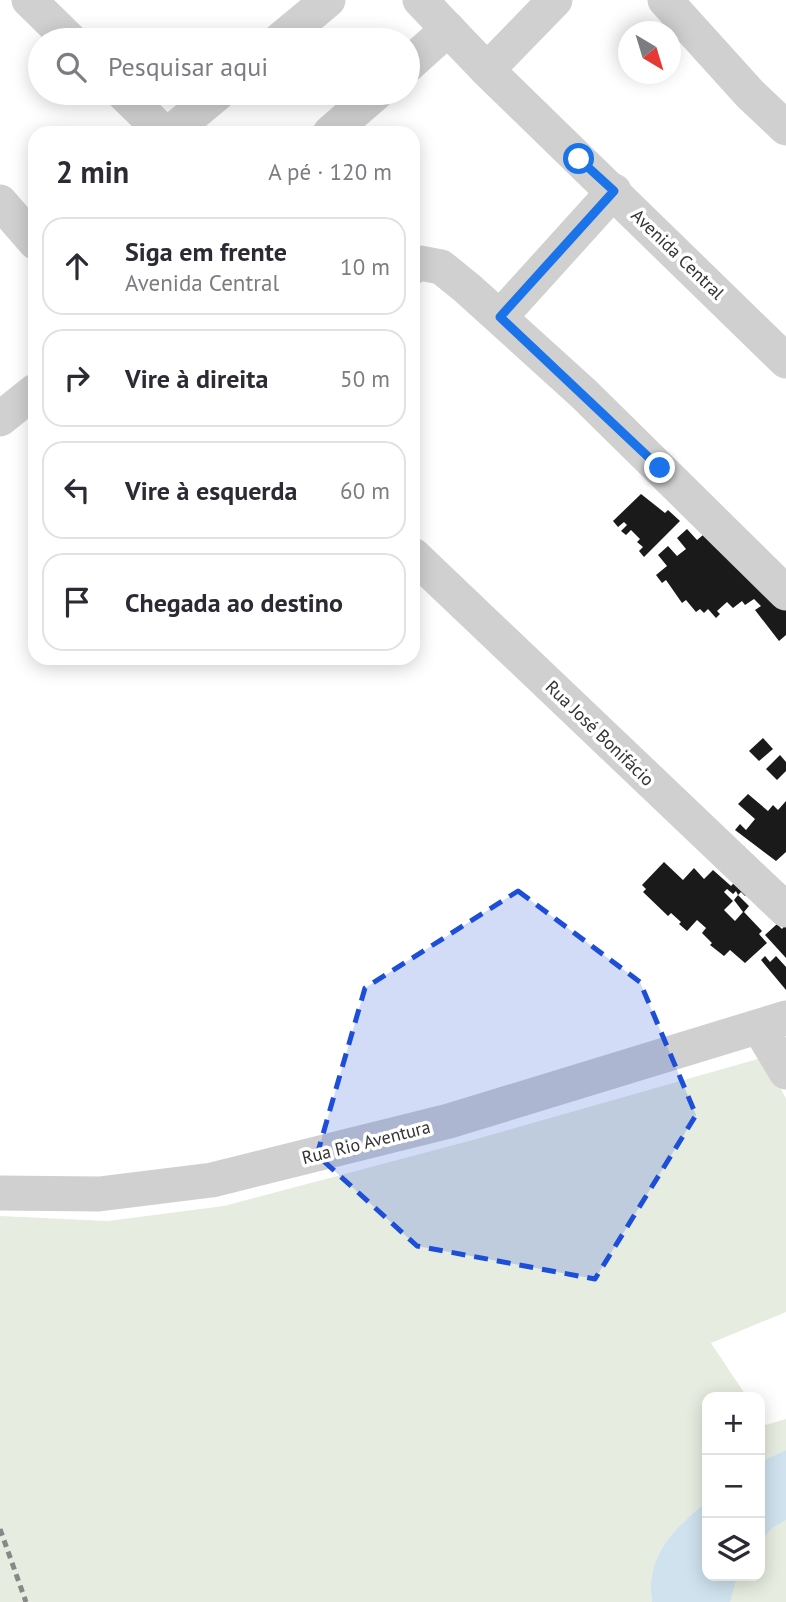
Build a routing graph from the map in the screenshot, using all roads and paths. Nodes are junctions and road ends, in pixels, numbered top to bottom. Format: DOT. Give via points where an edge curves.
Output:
graph roads {
  1 [pos="29,0"];
  2 [pos="328,0"];
  3 [pos="420,0"];
  4 [pos="555,0"];
  5 [pos="665,0"];
  6 [pos="58,28"];
  7 [pos="294,28"];
  8 [pos="448,29"];
  9 [pos="420,54"];
  10 [pos="487,70"];
  11 [pos="135,105"];
  12 [pos="204,105"];
  13 [pos="362,105"];
  14 [pos="157,126"];
  15 [pos="178,126"];
  16 [pos="338,126"];
  17 [pos="786,128"];
  18 [pos="614,191"];
  19 [pos="0,202"];
  20 [pos="28,234"];
  21 [pos="427,267"];
  22 [pos="500,317"];
  23 [pos="786,361"];
  24 [pos="28,397"];
  25 [pos="0,419"];
  26 [pos="420,561"];
  27 [pos="786,593"];
  28 [pos="780,894"];
  29 [pos="773,1023"];
  30 [pos="786,1072"];
  31 [pos="0,1193"];
  1 -- 6 [label="street"];
  2 -- 7 [label="street"];
  3 -- 8 [label="street, Avenida Central"];
  4 -- 10 [label="street"];
  5 -- 17 [label="street"];
  8 -- 9 [label="street"];
  8 -- 10 [label="street, Avenida Central"];
  10 -- 18 [label="street, Avenida Central"];
  11 -- 14 [label="street"];
  12 -- 15 [label="street"];
  13 -- 16 [label="street"];
  18 -- 22 [label="street"];
  18 -- 23 [label="street, Avenida Central"];
  19 -- 20 [label="street"];
  21 -- 22 [label="street"];
  22 -- 27 [label="street"];
  24 -- 25 [label="street"];
  26 -- 28 [label="street, Rua José Bonifácio"];
  29 -- 30 [label="street"];
  29 -- 31 [label="street, Rua Rio Aventura" via="449,1121 212,1180 99,1194"];
}
